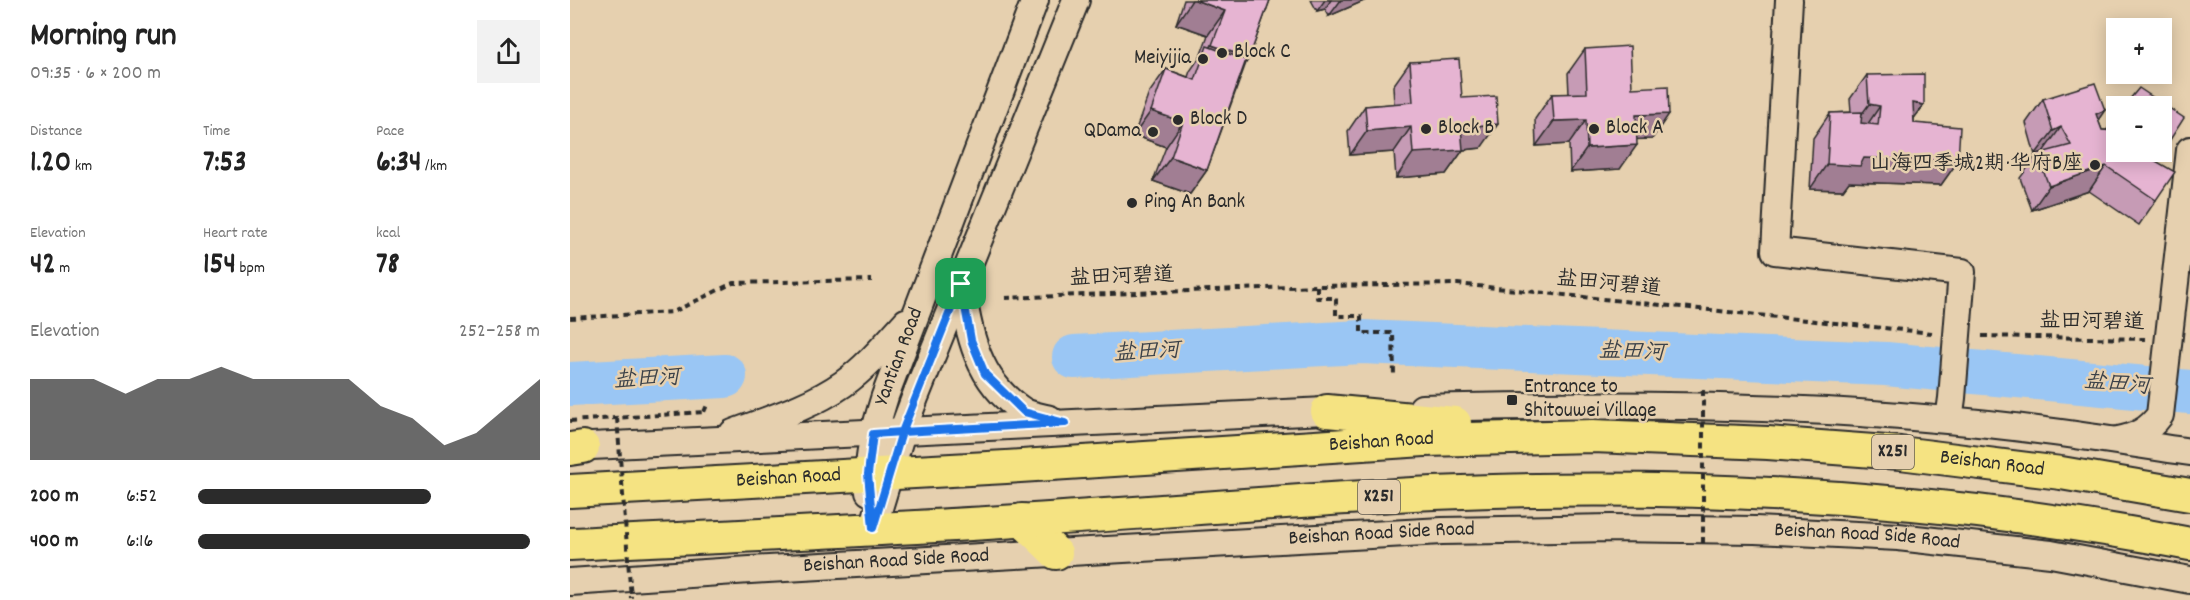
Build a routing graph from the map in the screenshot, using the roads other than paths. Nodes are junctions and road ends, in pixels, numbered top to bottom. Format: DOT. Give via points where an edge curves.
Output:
graph roads {
  1 [pos="1035,0"];
  2 [pos="1076,0"];
  3 [pos="1789,0"];
  4 [pos="2190,150"];
  5 [pos="961,284"];
  6 [pos="915,313"];
  7 [pos="1951,409"];
  8 [pos="1327,411"];
  9 [pos="1065,423"];
  10 [pos="902,432"];
  11 [pos="873,434"];
  12 [pos="1593,436"];
  13 [pos="573,441"];
  14 [pos="710,441"];
  15 [pos="2115,441"];
  16 [pos="2190,452"];
  17 [pos="879,474"];
  18 [pos="570,491"];
  19 [pos="2190,495"];
  20 [pos="1022,520"];
  21 [pos="873,528"];
  22 [pos="570,544"];
  23 [pos="2188,544"];
  24 [pos="1056,553"];
  25 [pos="2153,573"];
  26 [pos="2190,580"];
  27 [pos="570,582"];
  1 -- 6 [label="street, Yantian Road"];
  2 -- 5 [label="street, Yantian Road"];
  3 -- 7 [label="street" via="1774,251 1962,272"];
  4 -- 15 [label="street" via="2160,415 2151,427"];
  5 -- 9 [label="street" via="971,340 985,374 1024,412"];
  5 -- 10 [label="street, Yantian Road"];
  6 -- 11 [label="street, Yantian Road"];
  6 -- 14 [label="street" via="843,385 812,402"];
  7 -- 8 [label="street" via="1611,406"];
  7 -- 15 [label="street"];
  8 -- 9 [label="street"];
  8 -- 12 [label="main road"];
  9 -- 10 [label="street"];
  10 -- 11 [label="street"];
  10 -- 17 [label="street, Yantian Road"];
  11 -- 14 [label="street"];
  11 -- 17 [label="street, Yantian Road"];
  12 -- 17 [label="main road, Beishan Road / X251" via="1424,440"];
  12 -- 19 [label="main road, Beishan Road / X251" via="1900,453 2061,472"];
  13 -- 14 [label="street"];
  15 -- 16 [label="street"];
  17 -- 18 [label="main road, Beishan Road / X251"];
  17 -- 21 [label="street, Yantian Road"];
  20 -- 21 [label="main road, X251"];
  20 -- 23 [label="main road, X251" via="1435,493 1614,490 1899,502"];
  20 -- 24 [label="main road"];
  21 -- 22 [label="main road, X251"];
  23 -- 25 [label="street"];
  24 -- 25 [label="street, Beishan Road Side Road" via="1442,531 1755,530 1898,537 2051,554"];
  24 -- 27 [label="street, Beishan Road Side Road"];
  25 -- 26 [label="street, Beishan Road Side Road"];
}
